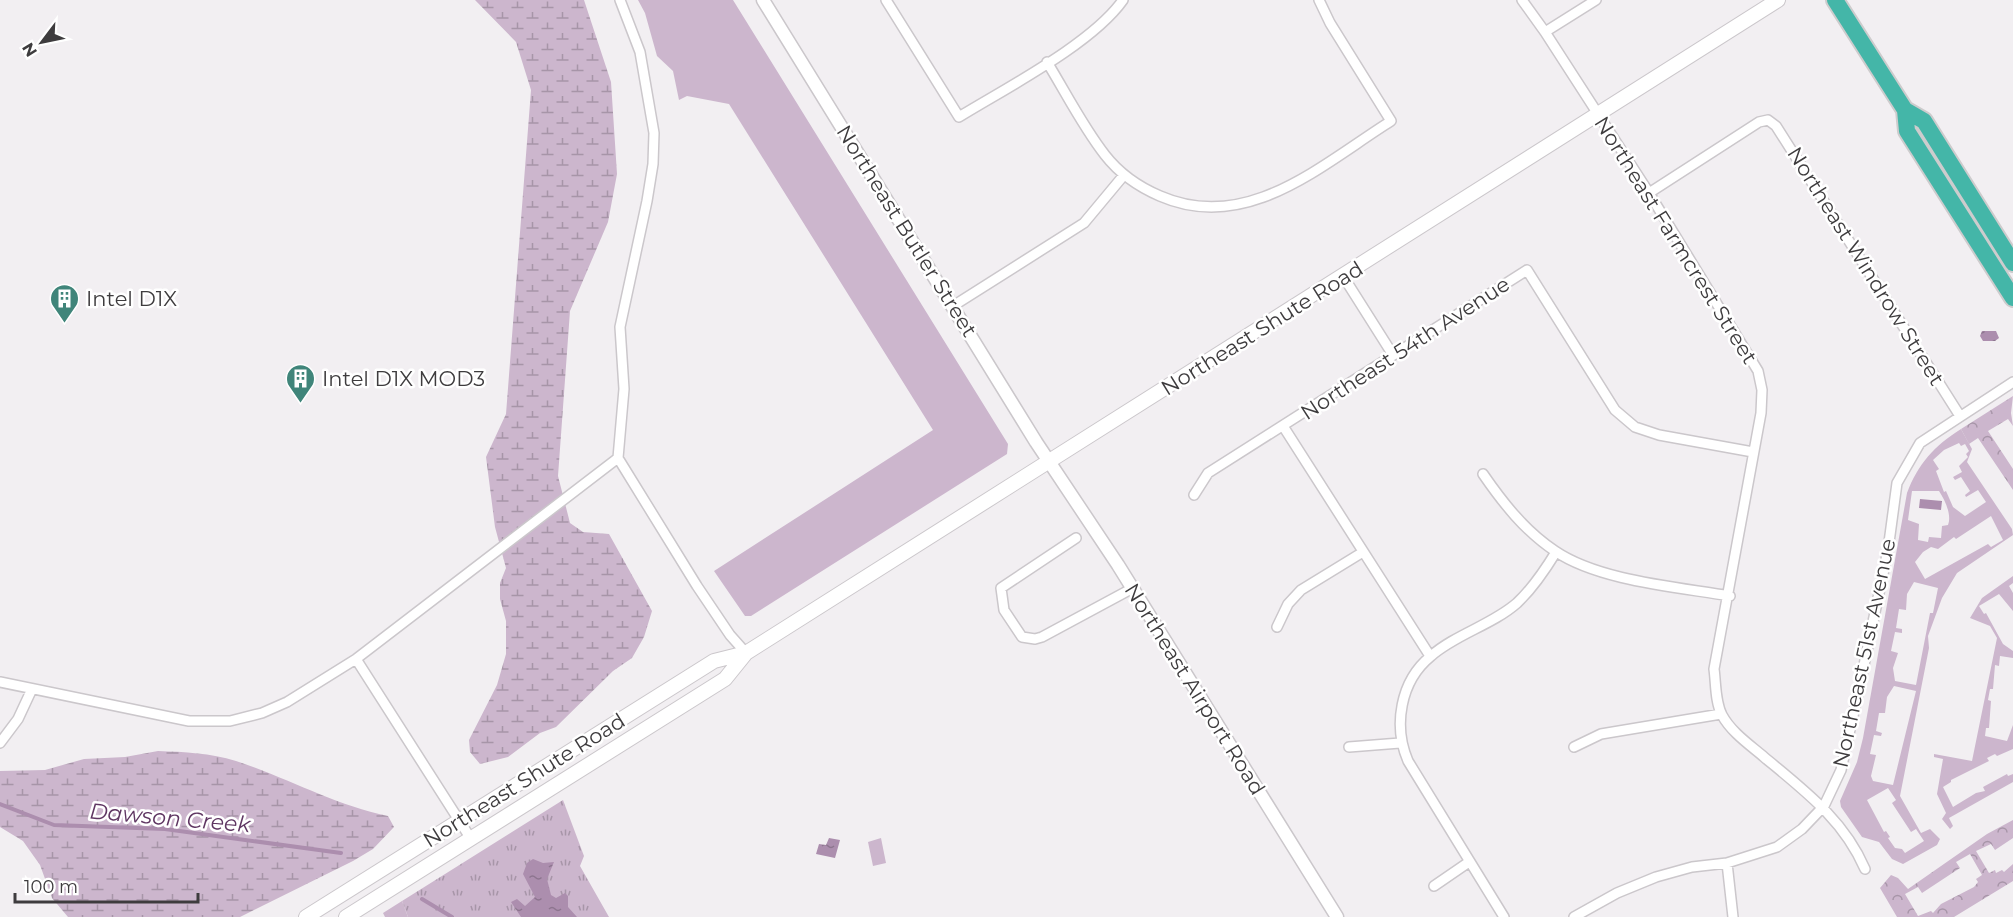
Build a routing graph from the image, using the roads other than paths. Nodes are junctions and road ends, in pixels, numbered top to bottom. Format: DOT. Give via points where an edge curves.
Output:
graph roads {
  1 [pos="620,0"];
  2 [pos="763,0"];
  3 [pos="886,0"];
  4 [pos="1123,0"];
  5 [pos="1319,0"];
  6 [pos="1521,0"];
  7 [pos="1596,0"];
  8 [pos="1778,0"];
  9 [pos="1835,0"];
  10 [pos="1545,32"];
  11 [pos="1047,62"];
  12 [pos="1905,110"];
  13 [pos="1599,114"];
  14 [pos="1124,175"];
  15 [pos="1649,193"];
  16 [pos="2013,263"];
  17 [pos="1343,276"];
  18 [pos="2013,298"];
  19 [pos="953,306"];
  20 [pos="1393,355"];
  21 [pos="2013,382"];
  22 [pos="1960,416"];
  23 [pos="1283,426"];
  24 [pos="1753,452"];
  25 [pos="618,458"];
  26 [pos="1050,463"];
  27 [pos="1483,474"];
  28 [pos="1194,495"];
  29 [pos="1076,538"];
  30 [pos="1363,552"];
  31 [pos="1556,552"];
  32 [pos="1133,588"];
  33 [pos="1730,596"];
  34 [pos="1277,627"];
  35 [pos="746,653"];
  36 [pos="1430,656"];
  37 [pos="356,659"];
  38 [pos="0,682"];
  39 [pos="32,689"];
  40 [pos="1721,714"];
  41 [pos="0,743"];
  42 [pos="1400,743"];
  43 [pos="1349,747"];
  44 [pos="1574,747"];
  45 [pos="1824,806"];
  46 [pos="459,821"];
  47 [pos="471,839"];
  48 [pos="1470,862"];
  49 [pos="1727,864"];
  50 [pos="1865,869"];
  51 [pos="1434,886"];
  52 [pos="306,917"];
  53 [pos="346,917"];
  54 [pos="1337,917"];
  55 [pos="1504,917"];
  56 [pos="1574,917"];
  57 [pos="1732,917"];
  1 -- 25 [label="street" via="640,52 654,133 648,191 620,327 624,389"];
  2 -- 19 [label="street, Northeast Butler Street"];
  3 -- 11 [label="street" via="959,117"];
  4 -- 11 [label="street" via="1103,23"];
  5 -- 14 [label="street" via="1391,121 1275,194 1231,207 1207,208 1172,201"];
  6 -- 10 [label="street, Northeast Farmcrest Street"];
  7 -- 10 [label="street"];
  8 -- 13 [label="main road, Northeast Shute Road"];
  9 -- 12 [label="highway"];
  10 -- 13 [label="street, Northeast Farmcrest Street"];
  11 -- 14 [label="street" via="1105,156"];
  12 -- 16 [label="highway" via="1924,121"];
  12 -- 18 [label="highway" via="1907,131"];
  13 -- 15 [label="street, Northeast Farmcrest Street"];
  13 -- 17 [label="main road, Northeast Shute Road"];
  14 -- 19 [label="street" via="1084,224"];
  15 -- 22 [label="street, Northeast Windrow Street" via="1759,122 1768,120 1787,141"];
  15 -- 24 [label="street, Northeast Farmcrest Street" via="1758,371 1761,413"];
  17 -- 20 [label="street"];
  17 -- 26 [label="main road, Northeast Shute Road"];
  19 -- 26 [label="street, Northeast Butler Street"];
  20 -- 23 [label="street, Northeast 54th Avenue"];
  20 -- 24 [label="street, Northeast 54th Avenue" via="1527,270 1615,410 1635,427"];
  21 -- 22 [label="street, Northeast 51st Avenue"];
  22 -- 45 [label="street, Northeast 51st Avenue" via="1920,443 1897,483 1888,550 1841,770"];
  23 -- 28 [label="street, Northeast 54th Avenue" via="1208,473"];
  23 -- 30 [label="street"];
  24 -- 33 [label="street, Northeast Farmcrest Street"];
  25 -- 35 [label="street" via="697,586"];
  25 -- 37 [label="street"];
  26 -- 32 [label="street, Northeast Airport Road"];
  26 -- 35 [label="main road, Northeast Shute Road"];
  27 -- 31 [label="street" via="1520,521"];
  29 -- 32 [label="street" via="1002,588 1004,610 1022,637 1042,637"];
  30 -- 34 [label="street" via="1301,590 1288,604"];
  30 -- 36 [label="street"];
  31 -- 33 [label="street" via="1628,579"];
  31 -- 36 [label="street" via="1516,604"];
  32 -- 54 [label="street, Northeast Airport Road"];
  33 -- 40 [label="street, Northeast Farmcrest Street" via="1714,669"];
  35 -- 46 [label="main road, Northeast Shute Road" via="714,661"];
  35 -- 47 [label="main road, Northeast Shute Road" via="725,679"];
  36 -- 42 [label="street" via="1406,691 1400,713"];
  37 -- 39 [label="street" via="287,702 230,721 189,721"];
  37 -- 46 [label="street"];
  38 -- 39 [label="street"];
  39 -- 41 [label="street" via="18,719"];
  40 -- 44 [label="street" via="1601,734"];
  40 -- 45 [label="street" via="1750,746"];
  42 -- 43 [label="street"];
  42 -- 48 [label="street"];
  45 -- 49 [label="street, Northeast 51st Avenue" via="1777,847"];
  45 -- 50 [label="street" via="1855,847"];
  46 -- 47 [label="street"];
  46 -- 52 [label="main road, Northeast Shute Road"];
  47 -- 53 [label="main road, Northeast Shute Road"];
  48 -- 51 [label="street"];
  48 -- 55 [label="street"];
  49 -- 56 [label="street, Northeast 51st Avenue" via="1692,867 1656,877"];
  49 -- 57 [label="street"];
}
